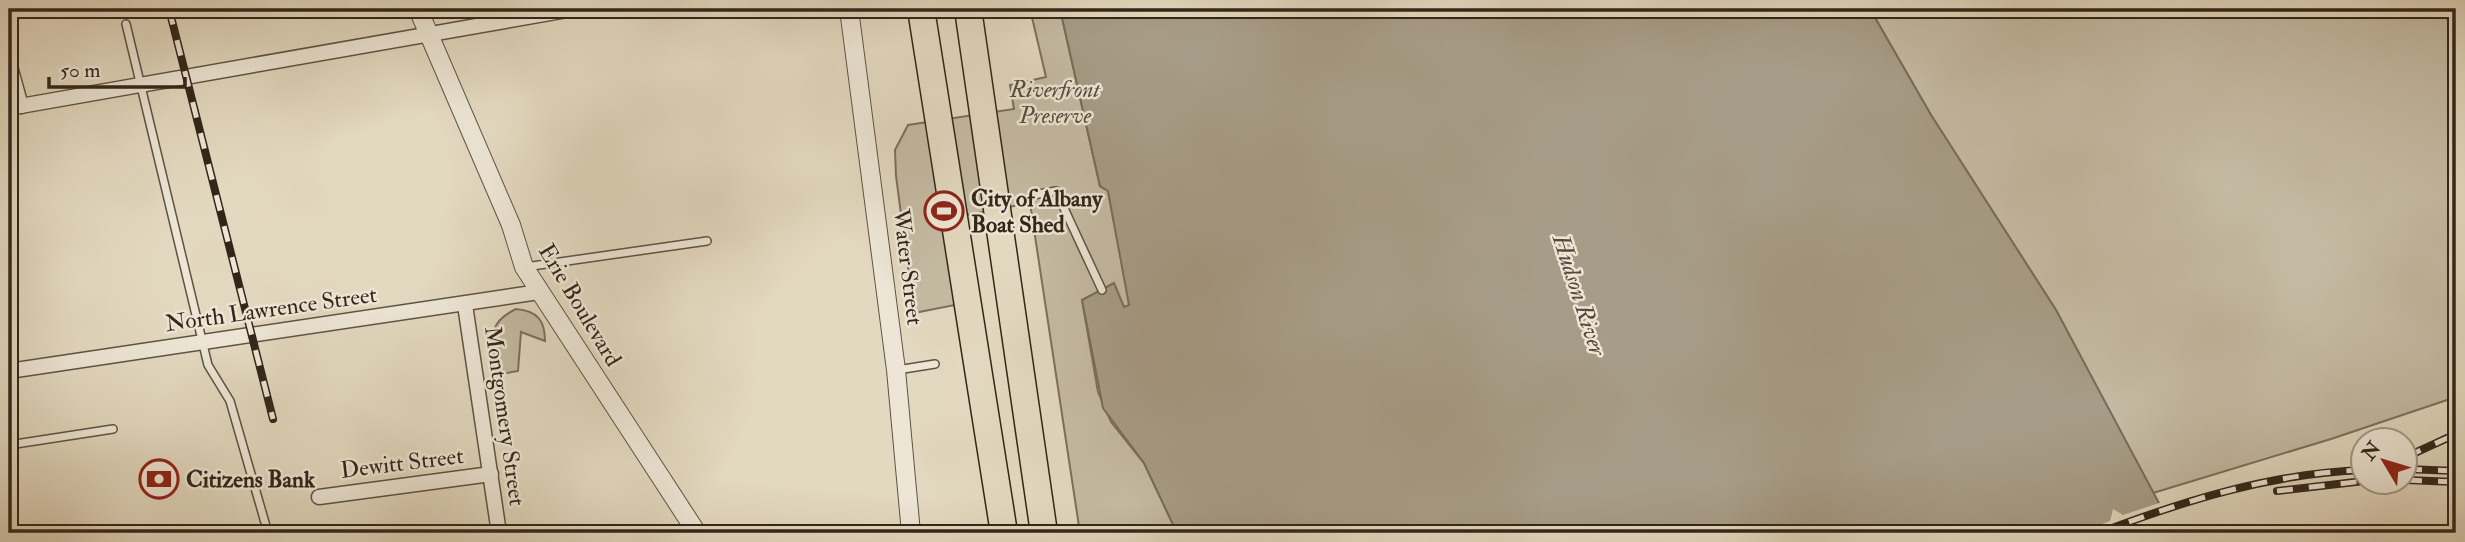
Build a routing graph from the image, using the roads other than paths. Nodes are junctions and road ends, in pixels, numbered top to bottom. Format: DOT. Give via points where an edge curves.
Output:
graph roads {
  1 [pos="418,9"];
  2 [pos="573,9"];
  3 [pos="849,9"];
  4 [pos="921,9"];
  5 [pos="968,9"];
  6 [pos="126,24"];
  7 [pos="429,36"];
  8 [pos="9,63"];
  9 [pos="140,84"];
  10 [pos="15,107"];
  11 [pos="1033,195"];
  12 [pos="707,241"];
  13 [pos="524,267"];
  14 [pos="1102,290"];
  15 [pos="539,292"];
  16 [pos="465,305"];
  17 [pos="204,341"];
  18 [pos="935,364"];
  19 [pos="896,370"];
  20 [pos="9,371"];
  21 [pos="981,381"];
  22 [pos="113,429"];
  23 [pos="1033,444"];
  24 [pos="9,445"];
  25 [pos="491,474"];
  26 [pos="319,496"];
  27 [pos="268,533"];
  28 [pos="499,533"];
  29 [pos="696,533"];
  30 [pos="911,533"];
  31 [pos="991,533"];
  32 [pos="1004,533"];
  33 [pos="1044,533"];
  34 [pos="1052,533"];
  1 -- 7 [label="street, Erie Boulevard"];
  2 -- 7 [label="street"];
  3 -- 19 [label="street, Water Street"];
  4 -- 21 [label="highway"];
  5 -- 23 [label="highway"];
  6 -- 9 [label="lane"];
  7 -- 9 [label="street"];
  7 -- 13 [label="street, Erie Boulevard" via="511,225"];
  8 -- 10 [label="street"];
  9 -- 10 [label="street"];
  9 -- 17 [label="lane"];
  11 -- 14 [label="lane" via="1056,191"];
  12 -- 13 [label="lane"];
  13 -- 15 [label="street, Erie Boulevard"];
  15 -- 16 [label="street, North Lawrence Street"];
  15 -- 29 [label="street, Erie Boulevard"];
  16 -- 17 [label="street, North Lawrence Street"];
  16 -- 25 [label="street, Montgomery Street"];
  17 -- 20 [label="street, North Lawrence Street"];
  17 -- 27 [label="lane" via="208,365 230,401"];
  18 -- 19 [label="lane"];
  19 -- 30 [label="street, Water Street"];
  21 -- 31 [label="highway"];
  21 -- 32 [label="highway"];
  22 -- 24 [label="lane"];
  23 -- 33 [label="highway"];
  23 -- 34 [label="highway"];
  25 -- 26 [label="street, Dewitt Street"];
  25 -- 28 [label="street, Montgomery Street"];
}
